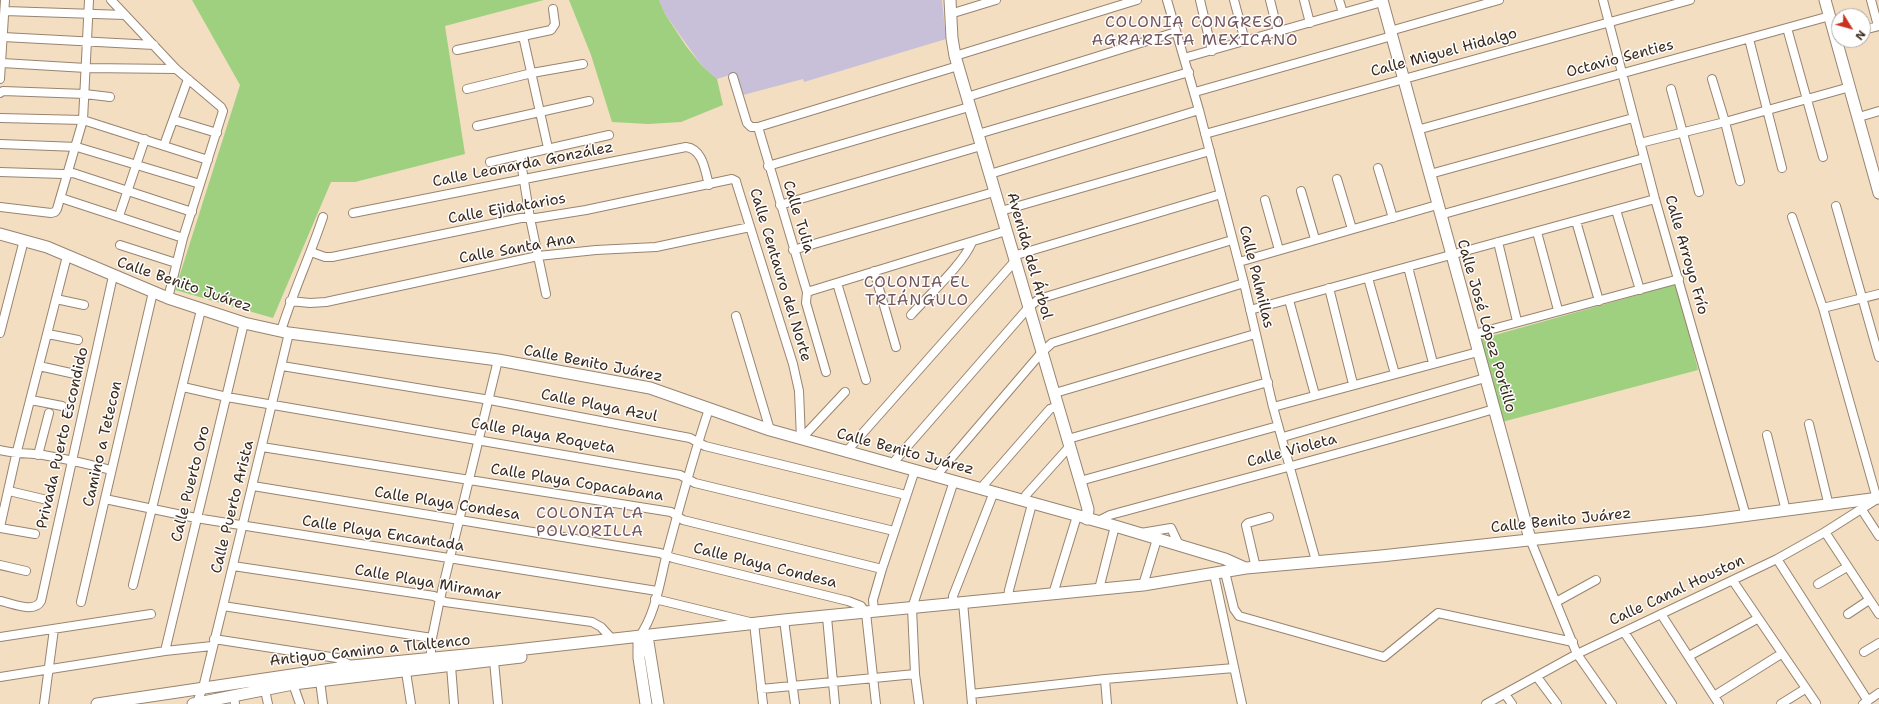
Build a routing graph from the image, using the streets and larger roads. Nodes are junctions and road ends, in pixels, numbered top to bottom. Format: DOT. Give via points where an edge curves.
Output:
graph roads {
  1 [pos="5,0"];
  2 [pos="89,0"];
  3 [pos="111,0"];
  4 [pos="950,0"];
  5 [pos="996,0"];
  6 [pos="1138,0"];
  7 [pos="1167,0"];
  8 [pos="1200,0"];
  9 [pos="1234,0"];
  10 [pos="1270,0"];
  11 [pos="1304,0"];
  12 [pos="1339,0"];
  13 [pos="1499,0"];
  14 [pos="1603,0"];
  15 [pos="1690,0"];
  16 [pos="1825,0"];
  17 [pos="1871,0"];
  18 [pos="1382,1"];
  19 [pos="553,9"];
  20 [pos="5,10"];
  21 [pos="1343,13"];
  22 [pos="87,14"];
  23 [pos="950,14"];
  24 [pos="125,15"];
  25 [pos="1830,16"];
  26 [pos="1609,22"];
  27 [pos="2,23"];
  28 [pos="1310,23"];
  29 [pos="1879,26"];
  30 [pos="1787,28"];
  31 [pos="1176,32"];
  32 [pos="1278,32"];
  33 [pos="1391,34"];
  34 [pos="523,36"];
  35 [pos="3,38"];
  36 [pos="1748,39"];
  37 [pos="86,40"];
  38 [pos="1245,41"];
  39 [pos="154,45"];
  40 [pos="1841,48"];
  41 [pos="457,50"];
  42 [pos="1212,51"];
  43 [pos="1184,58"];
  44 [pos="957,61"];
  45 [pos="2,63"];
  46 [pos="583,64"];
  47 [pos="86,68"];
  48 [pos="176,69"];
  49 [pos="1189,72"];
  50 [pos="1622,72"];
  51 [pos="532,73"];
  52 [pos="733,77"];
  53 [pos="0,79"];
  54 [pos="188,79"];
  55 [pos="1403,79"];
  56 [pos="1712,79"];
  57 [pos="1850,87"];
  58 [pos="1671,88"];
  59 [pos="467,89"];
  60 [pos="1195,92"];
  61 [pos="0,93"];
  62 [pos="86,94"];
  63 [pos="110,97"];
  64 [pos="1807,99"];
  65 [pos="590,101"];
  66 [pos="968,102"];
  67 [pos="1200,110"];
  68 [pos="1766,110"];
  69 [pos="1879,111"];
  70 [pos="540,112"];
  71 [pos="1859,117"];
  72 [pos="0,118"];
  73 [pos="1633,118"];
  74 [pos="84,120"];
  75 [pos="174,120"];
  76 [pos="1725,122"];
  77 [pos="477,126"];
  78 [pos="758,128"];
  79 [pos="1417,130"];
  80 [pos="1683,132"];
  81 [pos="217,133"];
  82 [pos="978,134"];
  83 [pos="1205,134"];
  84 [pos="609,135"];
  85 [pos="145,139"];
  86 [pos="1640,143"];
  87 [pos="0,144"];
  88 [pos="164,145"];
  89 [pos="981,146"];
  90 [pos="76,147"];
  91 [pos="548,148"];
  92 [pos="1210,151"];
  93 [pos="520,156"];
  94 [pos="1823,157"];
  95 [pos="1644,158"];
  96 [pos="208,160"];
  97 [pos="490,162"];
  98 [pos="136,165"];
  99 [pos="768,166"];
  100 [pos="1378,168"];
  101 [pos="1782,168"];
  102 [pos="0,172"];
  103 [pos="68,174"];
  104 [pos="990,174"];
  105 [pos="1430,174"];
  106 [pos="524,179"];
  107 [pos="1337,179"];
  108 [pos="1740,181"];
  109 [pos="200,184"];
  110 [pos="709,185"];
  111 [pos="128,190"];
  112 [pos="1301,191"];
  113 [pos="1879,191"];
  114 [pos="994,192"];
  115 [pos="1699,192"];
  116 [pos="1221,194"];
  117 [pos="61,198"];
  118 [pos="1655,199"];
  119 [pos="1265,200"];
  120 [pos="780,205"];
  121 [pos="0,206"];
  122 [pos="1836,206"];
  123 [pos="1439,210"];
  124 [pos="1616,210"];
  125 [pos="1001,211"];
  126 [pos="192,212"];
  127 [pos="353,213"];
  128 [pos="119,216"];
  129 [pos="323,217"];
  130 [pos="1792,217"];
  131 [pos="530,218"];
  132 [pos="1394,218"];
  133 [pos="1576,221"];
  134 [pos="750,227"];
  135 [pos="0,228"];
  136 [pos="1352,229"];
  137 [pos="1006,231"];
  138 [pos="1537,232"];
  139 [pos="5,235"];
  140 [pos="183,238"];
  141 [pos="1315,239"];
  142 [pos="24,240"];
  143 [pos="1232,240"];
  144 [pos="972,242"];
  145 [pos="1498,242"];
  146 [pos="120,245"];
  147 [pos="793,250"];
  148 [pos="1278,250"];
  149 [pos="311,252"];
  150 [pos="1450,254"];
  151 [pos="66,256"];
  152 [pos="538,256"];
  153 [pos="1014,258"];
  154 [pos="1239,262"];
  155 [pos="176,263"];
  156 [pos="1408,267"];
  157 [pos="874,271"];
  158 [pos="113,276"];
  159 [pos="1368,278"];
  160 [pos="1679,279"];
  161 [pos="837,283"];
  162 [pos="1244,283"];
  163 [pos="1329,288"];
  164 [pos="1640,290"];
  165 [pos="153,292"];
  166 [pos="807,292"];
  167 [pos="546,294"];
  168 [pos="1879,294"];
  169 [pos="168,298"];
  170 [pos="1862,298"];
  171 [pos="56,300"];
  172 [pos="1289,300"];
  173 [pos="1599,300"];
  174 [pos="290,301"];
  175 [pos="84,305"];
  176 [pos="1029,307"];
  177 [pos="1823,308"];
  178 [pos="201,310"];
  179 [pos="1250,310"];
  180 [pos="1558,310"];
  181 [pos="911,315"];
  182 [pos="736,316"];
  183 [pos="1518,321"];
  184 [pos="244,323"];
  185 [pos="285,332"];
  186 [pos="0,333"];
  187 [pos="48,334"];
  188 [pos="1255,334"];
  189 [pos="1474,334"];
  190 [pos="78,340"];
  191 [pos="896,347"];
  192 [pos="1042,352"];
  193 [pos="1478,352"];
  194 [pos="1879,356"];
  195 [pos="498,360"];
  196 [pos="1433,363"];
  197 [pos="40,366"];
  198 [pos="282,366"];
  199 [pos="826,372"];
  200 [pos="75,374"];
  201 [pos="1395,374"];
  202 [pos="1485,378"];
  203 [pos="866,380"];
  204 [pos="1268,382"];
  205 [pos="1354,384"];
  206 [pos="183,387"];
  207 [pos="845,392"];
  208 [pos="1055,393"];
  209 [pos="1315,395"];
  210 [pos="227,397"];
  211 [pos="31,400"];
  212 [pos="490,400"];
  213 [pos="273,404"];
  214 [pos="62,406"];
  215 [pos="1058,406"];
  216 [pos="1273,407"];
  217 [pos="709,409"];
  218 [pos="1494,409"];
  219 [pos="49,413"];
  220 [pos="1809,424"];
  221 [pos="1278,426"];
  222 [pos="770,430"];
  223 [pos="1767,435"];
  224 [pos="1283,437"];
  225 [pos="480,439"];
  226 [pos="801,439"];
  227 [pos="698,442"];
  228 [pos="1069,442"];
  229 [pos="262,447"];
  230 [pos="0,450"];
  231 [pos="846,452"];
  232 [pos="16,455"];
  233 [pos="38,455"];
  234 [pos="71,459"];
  235 [pos="892,464"];
  236 [pos="1289,466"];
  237 [pos="111,470"];
  238 [pos="915,470"];
  239 [pos="936,476"];
  240 [pos="688,478"];
  241 [pos="469,479"];
  242 [pos="954,481"];
  243 [pos="1080,481"];
  244 [pos="253,486"];
  245 [pos="981,488"];
  246 [pos="9,491"];
  247 [pos="994,492"];
  248 [pos="906,495"];
  249 [pos="1878,498"];
  250 [pos="43,499"];
  251 [pos="105,499"];
  252 [pos="1028,502"];
  253 [pos="1829,506"];
  254 [pos="152,509"];
  255 [pos="1862,510"];
  256 [pos="1786,511"];
  257 [pos="677,516"];
  258 [pos="1746,516"];
  259 [pos="1082,517"];
  260 [pos="1269,517"];
  261 [pos="196,518"];
  262 [pos="458,521"];
  263 [pos="1098,521"];
  264 [pos="242,526"];
  265 [pos="1114,526"];
  266 [pos="0,527"];
  267 [pos="894,531"];
  268 [pos="1825,532"];
  269 [pos="1138,533"];
  270 [pos="35,534"];
  271 [pos="1879,536"];
  272 [pos="1157,539"];
  273 [pos="1530,539"];
  274 [pos="1179,545"];
  275 [pos="666,555"];
  276 [pos="450,558"];
  277 [pos="1777,559"];
  278 [pos="1316,561"];
  279 [pos="0,565"];
  280 [pos="233,566"];
  281 [pos="1847,567"];
  282 [pos="1251,568"];
  283 [pos="882,569"];
  284 [pos="26,571"];
  285 [pos="1219,573"];
  286 [pos="1596,580"];
  287 [pos="1733,581"];
  288 [pos="1818,584"];
  289 [pos="133,585"];
  290 [pos="1143,585"];
  291 [pos="1099,589"];
  292 [pos="1053,594"];
  293 [pos="656,595"];
  294 [pos="440,598"];
  295 [pos="1008,598"];
  296 [pos="0,600"];
  297 [pos="1870,600"];
  298 [pos="81,602"];
  299 [pos="1556,602"];
  300 [pos="958,603"];
  301 [pos="224,606"];
  302 [pos="912,608"];
  303 [pos="870,612"];
  304 [pos="151,614"];
  305 [pos="1661,614"];
  306 [pos="1848,614"];
  307 [pos="1879,614"];
  308 [pos="827,616"];
  309 [pos="1757,619"];
  310 [pos="784,620"];
  311 [pos="754,623"];
  312 [pos="54,629"];
  313 [pos="1624,632"];
  314 [pos="646,636"];
  315 [pos="0,637"];
  316 [pos="432,638"];
  317 [pos="612,639"];
  318 [pos="213,642"];
  319 [pos="1573,642"];
  320 [pos="1879,643"];
  321 [pos="571,648"];
  322 [pos="165,651"];
  323 [pos="1864,652"];
  324 [pos="1577,654"];
  325 [pos="1781,654"];
  326 [pos="508,655"];
  327 [pos="1689,656"];
  328 [pos="494,661"];
  329 [pos="430,664"];
  330 [pos="352,666"];
  331 [pos="451,666"];
  332 [pos="1234,668"];
  333 [pos="48,669"];
  334 [pos="406,672"];
  335 [pos="915,674"];
  336 [pos="0,677"];
  337 [pos="1537,677"];
  338 [pos="874,678"];
  339 [pos="1105,679"];
  340 [pos="320,681"];
  341 [pos="833,682"];
  342 [pos="293,684"];
  343 [pos="793,684"];
  344 [pos="203,688"];
  345 [pos="761,688"];
  346 [pos="1805,689"];
  347 [pos="266,690"];
  348 [pos="971,694"];
  349 [pos="1505,694"];
  350 [pos="1879,694"];
  351 [pos="1714,696"];
  352 [pos="235,700"];
  353 [pos="1865,702"];
  354 [pos="1816,703"];
  355 [pos="44,704"];
  356 [pos="97,704"];
  357 [pos="193,704"];
  358 [pos="196,704"];
  359 [pos="268,704"];
  360 [pos="300,704"];
  361 [pos="322,704"];
  362 [pos="411,704"];
  363 [pos="454,704"];
  364 [pos="498,704"];
  365 [pos="646,704"];
  366 [pos="658,704"];
  367 [pos="763,704"];
  368 [pos="795,704"];
  369 [pos="835,704"];
  370 [pos="876,704"];
  371 [pos="919,704"];
  372 [pos="972,704"];
  373 [pos="1107,704"];
  374 [pos="1242,704"];
  375 [pos="1486,704"];
  376 [pos="1512,704"];
  377 [pos="1557,704"];
  378 [pos="1612,704"];
  379 [pos="1672,704"];
  380 [pos="1719,704"];
  381 [pos="1781,704"];
  1 -- 20 [label="street"];
  2 -- 22 [label="street"];
  3 -- 24 [label="street"];
  4 -- 23 [label="street, Avenida del Árbol"];
  5 -- 23 [label="street"];
  6 -- 44 [label="street"];
  7 -- 31 [label="street, Calle Palmillas"];
  8 -- 42 [label="street"];
  9 -- 38 [label="street"];
  10 -- 32 [label="street"];
  11 -- 28 [label="street"];
  12 -- 21 [label="street"];
  13 -- 33 [label="street"];
  14 -- 26 [label="street, Calle Arroyo Frío"];
  15 -- 26 [label="street, Calle Miguel Hidalgo"];
  16 -- 25 [label="street"];
  17 -- 29 [label="street"];
  18 -- 21 [label="street"];
  18 -- 33 [label="street, Calle José López Portillo"];
  19 -- 34 [label="street" via="556,24 554,28"];
  20 -- 22 [label="street"];
  20 -- 27 [label="street"];
  21 -- 28 [label="street"];
  22 -- 24 [label="street"];
  22 -- 37 [label="street"];
  23 -- 44 [label="street, Avenida del Árbol"];
  24 -- 39 [label="street"];
  25 -- 30 [label="street, Octavio Senties"];
  26 -- 50 [label="street, Calle Arroyo Frío"];
  26 -- 55 [label="street, Calle Miguel Hidalgo"];
  27 -- 35 [label="street"];
  28 -- 32 [label="street"];
  30 -- 36 [label="street, Octavio Senties"];
  30 -- 64 [label="street"];
  31 -- 43 [label="street, Calle Palmillas"];
  31 -- 66 [label="street"];
  32 -- 38 [label="street"];
  33 -- 55 [label="street, Calle José López Portillo"];
  33 -- 60 [label="street"];
  34 -- 41 [label="street"];
  34 -- 51 [label="street"];
  35 -- 37 [label="street"];
  35 -- 45 [label="street"];
  36 -- 50 [label="street, Octavio Senties"];
  36 -- 68 [label="street"];
  37 -- 39 [label="street"];
  37 -- 47 [label="street"];
  38 -- 42 [label="street"];
  39 -- 48 [label="street"];
  40 -- 57 [label="street"];
  42 -- 43 [label="street"];
  43 -- 49 [label="street, Calle Palmillas"];
  44 -- 66 [label="street, Avenida del Árbol"];
  44 -- 78 [label="street"];
  45 -- 47 [label="street"];
  45 -- 53 [label="street"];
  46 -- 51 [label="street"];
  47 -- 48 [label="street"];
  47 -- 62 [label="street"];
  48 -- 54 [label="street"];
  49 -- 60 [label="street, Calle Palmillas"];
  49 -- 82 [label="street"];
  50 -- 73 [label="street, Calle Arroyo Frío"];
  50 -- 79 [label="street, Octavio Senties"];
  51 -- 59 [label="street"];
  51 -- 70 [label="street"];
  52 -- 78 [label="street" via="747,123"];
  54 -- 75 [label="street"];
  54 -- 81 [label="street" via="221,107 223,111"];
  55 -- 79 [label="street, Calle José López Portillo"];
  55 -- 83 [label="street, Calle Miguel Hidalgo"];
  56 -- 76 [label="street"];
  57 -- 64 [label="street"];
  57 -- 71 [label="street"];
  58 -- 80 [label="street"];
  60 -- 67 [label="street, Calle Palmillas"];
  61 -- 62 [label="street" via="3,91"];
  62 -- 63 [label="street"];
  62 -- 74 [label="street"];
  64 -- 68 [label="street"];
  64 -- 94 [label="street"];
  65 -- 70 [label="street"];
  66 -- 82 [label="street, Avenida del Árbol"];
  66 -- 99 [label="street"];
  67 -- 83 [label="street, Calle Palmillas"];
  67 -- 104 [label="street"];
  68 -- 76 [label="street"];
  68 -- 101 [label="street"];
  69 -- 71 [label="street"];
  70 -- 77 [label="street"];
  70 -- 91 [label="street"];
  71 -- 113 [label="street"];
  72 -- 74 [label="street"];
  73 -- 86 [label="street, Calle Arroyo Frío"];
  73 -- 105 [label="street"];
  74 -- 85 [label="street"];
  74 -- 90 [label="street"];
  75 -- 81 [label="street"];
  75 -- 88 [label="street"];
  76 -- 80 [label="street"];
  76 -- 108 [label="street"];
  78 -- 99 [label="street, Calle Tulia"];
  79 -- 105 [label="street, Calle José López Portillo"];
  80 -- 86 [label="street"];
  80 -- 115 [label="street"];
  81 -- 96 [label="street"];
  82 -- 89 [label="street, Avenida del Árbol"];
  83 -- 92 [label="street, Calle Palmillas"];
  84 -- 91 [label="street"];
  85 -- 88 [label="street"];
  85 -- 98 [label="street"];
  86 -- 95 [label="street, Calle Arroyo Frío"];
  87 -- 90 [label="street"];
  88 -- 96 [label="street"];
  89 -- 104 [label="street, Avenida del Árbol"];
  89 -- 120 [label="street"];
  90 -- 98 [label="street"];
  90 -- 103 [label="street"];
  91 -- 93 [label="street"];
  92 -- 116 [label="street, Calle Palmillas"];
  92 -- 125 [label="street"];
  93 -- 97 [label="street"];
  93 -- 106 [label="street"];
  95 -- 118 [label="street, Calle Arroyo Frío"];
  95 -- 123 [label="street"];
  96 -- 109 [label="street"];
  98 -- 109 [label="street"];
  98 -- 111 [label="street"];
  99 -- 120 [label="street, Calle Tulia"];
  100 -- 132 [label="street"];
  102 -- 103 [label="street"];
  103 -- 111 [label="street" via="73,173"];
  103 -- 117 [label="street"];
  104 -- 114 [label="street, Avenida del Árbol"];
  105 -- 123 [label="street, Calle José López Portillo"];
  106 -- 110 [label="street, Calle Leonarda González" via="693,148 697,152"];
  106 -- 127 [label="street, Calle Leonarda González"];
  106 -- 131 [label="street"];
  107 -- 136 [label="street"];
  109 -- 126 [label="street"];
  110 -- 131 [label="street, Calle Ejidatarios" via="586,210"];
  110 -- 134 [label="street, Calle Centauro del Norte" via="732,179 736,181"];
  111 -- 126 [label="street"];
  111 -- 128 [label="street"];
  112 -- 141 [label="street"];
  114 -- 125 [label="street, Avenida del Árbol"];
  114 -- 147 [label="street"];
  116 -- 143 [label="street, Calle Palmillas"];
  116 -- 153 [label="street"];
  117 -- 121 [label="street" via="55,212 51,213"];
  117 -- 128 [label="street"];
  118 -- 124 [label="street"];
  118 -- 160 [label="street, Calle Arroyo Frío"];
  119 -- 148 [label="street"];
  120 -- 147 [label="street, Calle Tulia"];
  122 -- 170 [label="street"];
  123 -- 132 [label="street"];
  123 -- 150 [label="street, Calle José López Portillo"];
  124 -- 133 [label="street"];
  124 -- 164 [label="street"];
  125 -- 137 [label="street, Avenida del Árbol"];
  126 -- 140 [label="street"];
  128 -- 140 [label="street"];
  129 -- 149 [label="street"];
  130 -- 177 [label="street"];
  131 -- 149 [label="street, Calle Ejidatarios" via="332,257"];
  131 -- 152 [label="street"];
  132 -- 136 [label="street"];
  133 -- 138 [label="street"];
  133 -- 173 [label="street"];
  134 -- 152 [label="street, Calle Santa Ana" via="656,247"];
  134 -- 226 [label="street, Calle Centauro del Norte" via="793,364 799,391"];
  135 -- 139 [label="street"];
  136 -- 141 [label="street"];
  137 -- 144 [label="street"];
  137 -- 153 [label="street, Avenida del Árbol"];
  138 -- 145 [label="street"];
  138 -- 180 [label="street"];
  139 -- 142 [label="street, Calle Benito Juárez"];
  140 -- 155 [label="street"];
  141 -- 148 [label="street"];
  142 -- 151 [label="street, Calle Benito Juárez"];
  142 -- 186 [label="street"];
  143 -- 154 [label="street, Calle Palmillas"];
  143 -- 176 [label="street" via="1039,299"];
  144 -- 157 [label="street"];
  144 -- 181 [label="street" via="959,262"];
  145 -- 150 [label="street"];
  145 -- 183 [label="street"];
  146 -- 155 [label="street"];
  147 -- 166 [label="street, Calle Tulia"];
  148 -- 154 [label="street"];
  149 -- 174 [label="street"];
  150 -- 156 [label="street"];
  150 -- 189 [label="street, Calle José López Portillo"];
  151 -- 158 [label="street, Calle Benito Juárez"];
  151 -- 171 [label="street"];
  152 -- 167 [label="street"];
  152 -- 174 [label="street, Calle Santa Ana" via="326,302"];
  153 -- 176 [label="street, Avenida del Árbol"];
  153 -- 231 [label="street"];
  154 -- 162 [label="street, Calle Palmillas"];
  155 -- 169 [label="street"];
  156 -- 159 [label="street"];
  156 -- 196 [label="street"];
  157 -- 161 [label="street"];
  157 -- 191 [label="street"];
  158 -- 165 [label="street, Calle Benito Juárez"];
  158 -- 234 [label="street, Privada Puerto Escondido"];
  159 -- 163 [label="street"];
  159 -- 201 [label="street"];
  160 -- 164 [label="street"];
  160 -- 258 [label="street, Calle Arroyo Frío"];
  161 -- 166 [label="street"];
  161 -- 203 [label="street"];
  162 -- 179 [label="street, Calle Palmillas"];
  162 -- 192 [label="street" via="1052,343"];
  163 -- 172 [label="street"];
  163 -- 205 [label="street"];
  164 -- 173 [label="street"];
  165 -- 169 [label="street, Calle Benito Juárez"];
  165 -- 237 [label="street, Camino a Tetecon"];
  166 -- 199 [label="street, Calle Tulia" via="806,303"];
  168 -- 170 [label="street"];
  169 -- 178 [label="street, Calle Benito Juárez"];
  170 -- 177 [label="street"];
  170 -- 194 [label="street"];
  171 -- 175 [label="street"];
  171 -- 187 [label="street"];
  172 -- 179 [label="street"];
  172 -- 209 [label="street"];
  173 -- 180 [label="street"];
  174 -- 185 [label="street"];
  176 -- 192 [label="street, Avenida del Árbol"];
  176 -- 235 [label="street"];
  177 -- 249 [label="street"];
  178 -- 184 [label="street, Calle Benito Juárez"];
  178 -- 206 [label="street"];
  179 -- 188 [label="street, Calle Palmillas"];
  180 -- 183 [label="street"];
  182 -- 222 [label="street"];
  183 -- 189 [label="street"];
  184 -- 185 [label="street, Calle Benito Juárez"];
  184 -- 210 [label="street, Calle Puerto Oro"];
  185 -- 195 [label="street, Calle Benito Juárez"];
  185 -- 198 [label="street, Calle Puerto Arista"];
  187 -- 190 [label="street"];
  187 -- 197 [label="street"];
  188 -- 204 [label="street, Calle Palmillas"];
  188 -- 208 [label="street"];
  189 -- 193 [label="street, Calle José López Portillo"];
  192 -- 208 [label="street, Avenida del Árbol"];
  192 -- 239 [label="street"];
  193 -- 196 [label="street"];
  193 -- 202 [label="street, Calle José López Portillo"];
  195 -- 212 [label="street"];
  195 -- 217 [label="street, Calle Benito Juárez" via="650,388"];
  196 -- 201 [label="street"];
  197 -- 200 [label="street"];
  197 -- 211 [label="street"];
  198 -- 212 [label="street, Calle Playa Azul"];
  198 -- 213 [label="street, Calle Puerto Arista"];
  201 -- 205 [label="street"];
  202 -- 218 [label="street, Calle José López Portillo"];
  202 -- 224 [label="street"];
  204 -- 216 [label="street, Calle Palmillas"];
  204 -- 228 [label="street"];
  205 -- 209 [label="street"];
  206 -- 210 [label="street, Calle Playa Roqueta"];
  206 -- 254 [label="street"];
  207 -- 226 [label="street"];
  208 -- 215 [label="street, Avenida del Árbol"];
  209 -- 216 [label="street"];
  210 -- 213 [label="street, Calle Playa Roqueta"];
  210 -- 261 [label="street, Calle Puerto Oro"];
  211 -- 214 [label="street"];
  211 -- 232 [label="street"];
  212 -- 225 [label="street"];
  212 -- 227 [label="street, Calle Playa Azul" via="690,438"];
  213 -- 225 [label="street, Calle Playa Roqueta"];
  213 -- 229 [label="street, Calle Puerto Arista"];
  215 -- 228 [label="street, Avenida del Árbol"];
  215 -- 245 [label="street" via="1050,409"];
  216 -- 221 [label="street, Calle Palmillas"];
  217 -- 222 [label="street, Calle Benito Juárez"];
  217 -- 227 [label="street"];
  218 -- 236 [label="street, Calle Violeta"];
  218 -- 273 [label="street, Calle José López Portillo"];
  219 -- 233 [label="street"];
  220 -- 253 [label="street"];
  221 -- 224 [label="street, Calle Palmillas"];
  221 -- 243 [label="street"];
  222 -- 226 [label="street, Calle Benito Juárez"];
  223 -- 256 [label="street"];
  224 -- 236 [label="street, Calle Palmillas"];
  225 -- 240 [label="street, Calle Playa Roqueta"];
  225 -- 241 [label="street"];
  226 -- 231 [label="street, Calle Benito Juárez"];
  227 -- 240 [label="street"];
  227 -- 248 [label="street, Calle Playa Azul"];
  228 -- 243 [label="street, Avenida del Árbol"];
  228 -- 252 [label="street" via="1026,494"];
  229 -- 241 [label="street, Calle Playa Copacabana"];
  229 -- 244 [label="street, Calle Puerto Arista"];
  230 -- 232 [label="street"];
  231 -- 235 [label="street, Calle Benito Juárez"];
  232 -- 233 [label="street"];
  232 -- 246 [label="street"];
  233 -- 234 [label="street"];
  234 -- 237 [label="street"];
  234 -- 296 [label="street, Privada Puerto Escondido" via="39,606 33,608"];
  235 -- 238 [label="street, Calle Benito Juárez"];
  236 -- 263 [label="street, Calle Violeta" via="1110,515"];
  236 -- 278 [label="street, Calle Palmillas"];
  237 -- 251 [label="street, Camino a Tetecon"];
  238 -- 239 [label="street, Calle Benito Juárez"];
  238 -- 248 [label="street"];
  239 -- 242 [label="street, Calle Benito Juárez"];
  240 -- 257 [label="street"];
  240 -- 267 [label="street, Calle Playa Roqueta" via="695,483"];
  241 -- 257 [label="street, Calle Playa Copacabana" via="671,512"];
  241 -- 262 [label="street"];
  242 -- 245 [label="street, Calle Benito Juárez"];
  242 -- 302 [label="street"];
  243 -- 259 [label="street, Avenida del Árbol" via="1088,509"];
  244 -- 262 [label="street, Calle Playa Condesa"];
  244 -- 264 [label="street, Calle Puerto Arista"];
  245 -- 247 [label="street, Calle Benito Juárez"];
  246 -- 250 [label="street"];
  246 -- 266 [label="street"];
  247 -- 252 [label="street, Calle Benito Juárez"];
  247 -- 300 [label="street" via="953,596"];
  248 -- 267 [label="street"];
  249 -- 253 [label="street, Calle Benito Juárez"];
  249 -- 255 [label="street, Calle Canal Houston"];
  251 -- 254 [label="street, Calle Playa Encantada"];
  251 -- 298 [label="street, Camino a Tetecon"];
  252 -- 259 [label="street, Calle Benito Juárez"];
  252 -- 295 [label="street"];
  253 -- 256 [label="street, Calle Benito Juárez"];
  254 -- 261 [label="street, Calle Playa Encantada"];
  254 -- 289 [label="street"];
  255 -- 268 [label="street, Calle Canal Houston"];
  255 -- 271 [label="street"];
  256 -- 258 [label="street, Calle Benito Juárez"];
  257 -- 275 [label="street"];
  257 -- 283 [label="street, Calle Playa Copacabana" via="682,520"];
  258 -- 273 [label="street, Calle Benito Juárez"];
  259 -- 263 [label="street, Calle Benito Juárez"];
  259 -- 292 [label="street"];
  260 -- 282 [label="street" via="1246,525"];
  261 -- 264 [label="street, Calle Playa Encantada"];
  261 -- 322 [label="street, Calle Puerto Oro"];
  262 -- 275 [label="street, Calle Playa Condesa"];
  262 -- 276 [label="street"];
  263 -- 265 [label="street, Calle Benito Juárez"];
  264 -- 276 [label="street, Calle Playa Encantada"];
  264 -- 280 [label="street, Calle Puerto Arista"];
  265 -- 269 [label="street, Calle Benito Juárez"];
  265 -- 291 [label="street"];
  266 -- 270 [label="street"];
  267 -- 283 [label="street"];
  268 -- 277 [label="street, Calle Canal Houston"];
  268 -- 281 [label="street"];
  269 -- 272 [label="street, Calle Benito Juárez"];
  269 -- 274 [label="street" via="1171,528"];
  272 -- 274 [label="street, Calle Benito Juárez"];
  272 -- 290 [label="street"];
  273 -- 278 [label="street, Calle Benito Juárez"];
  273 -- 299 [label="street, Calle José López Portillo"];
  274 -- 282 [label="street, Calle Benito Juárez"];
  275 -- 293 [label="street"];
  275 -- 303 [label="street, Calle Playa Condesa" via="848,601"];
  276 -- 293 [label="street, Calle Playa Encantada"];
  276 -- 294 [label="street"];
  277 -- 287 [label="street, Calle Canal Houston"];
  277 -- 353 [label="street"];
  278 -- 282 [label="street, Calle Benito Juárez"];
  279 -- 284 [label="street"];
  280 -- 294 [label="street, Calle Playa Miramar"];
  280 -- 301 [label="street, Calle Puerto Arista"];
  281 -- 288 [label="street"];
  281 -- 297 [label="street"];
  282 -- 285 [label="street, Calle Benito Juárez"];
  283 -- 303 [label="street"];
  285 -- 290 [label="street, Calle Benito Juárez"];
  285 -- 319 [label="street" via="1239,616 1384,657 1438,613"];
  285 -- 332 [label="street"];
  286 -- 299 [label="street"];
  287 -- 305 [label="street, Calle Canal Houston"];
  287 -- 309 [label="street"];
  290 -- 291 [label="street, Calle Benito Juárez"];
  291 -- 292 [label="street, Calle Benito Juárez"];
  292 -- 295 [label="street, Calle Benito Juárez"];
  293 -- 311 [label="street, Calle Playa Encantada"];
  293 -- 314 [label="street"];
  294 -- 316 [label="street"];
  294 -- 317 [label="street, Calle Playa Miramar" via="445,602 592,622 601,627"];
  295 -- 300 [label="street, Calle Benito Juárez"];
  297 -- 306 [label="street"];
  297 -- 307 [label="street"];
  299 -- 319 [label="street, Calle José López Portillo"];
  300 -- 302 [label="street, Calle Benito Juárez"];
  300 -- 348 [label="street"];
  301 -- 316 [label="street"];
  301 -- 318 [label="street, Calle Puerto Arista"];
  302 -- 303 [label="street, Calle Benito Juárez"];
  302 -- 335 [label="street"];
  303 -- 308 [label="street, Calle Benito Juárez"];
  303 -- 338 [label="street"];
  304 -- 312 [label="street"];
  305 -- 313 [label="street, Calle Canal Houston"];
  305 -- 327 [label="street"];
  308 -- 310 [label="street, Calle Benito Juárez"];
  308 -- 341 [label="street"];
  309 -- 325 [label="street"];
  309 -- 327 [label="street"];
  310 -- 311 [label="street, Calle Benito Juárez"];
  310 -- 343 [label="street"];
  311 -- 314 [label="street, Calle Benito Juárez"];
  311 -- 345 [label="street"];
  312 -- 315 [label="street"];
  312 -- 333 [label="street"];
  313 -- 324 [label="street, Calle Canal Houston"];
  313 -- 379 [label="street"];
  314 -- 317 [label="street, Antiguo Camino a Tlaltenco"];
  314 -- 321 [label="street"];
  314 -- 365 [label="street"];
  314 -- 366 [label="street"];
  316 -- 329 [label="street"];
  317 -- 321 [label="street, Antiguo Camino a Tlaltenco"];
  318 -- 322 [label="street"];
  318 -- 330 [label="street" via="337,658"];
  318 -- 344 [label="street, Calle Puerto Arista"];
  319 -- 324 [label="street, Calle José López Portillo"];
  320 -- 323 [label="street"];
  321 -- 326 [label="street, Antiguo Camino a Tlaltenco"];
  322 -- 333 [label="street"];
  324 -- 337 [label="street, Calle Canal Houston"];
  324 -- 378 [label="street, Calle José López Portillo"];
  325 -- 346 [label="street"];
  325 -- 351 [label="street"];
  326 -- 328 [label="street"];
  326 -- 329 [label="street, Antiguo Camino a Tlaltenco"];
  327 -- 351 [label="street"];
  328 -- 331 [label="street"];
  328 -- 364 [label="street"];
  329 -- 330 [label="street, Antiguo Camino a Tlaltenco"];
  329 -- 331 [label="street"];
  329 -- 334 [label="street"];
  330 -- 344 [label="street, Antiguo Camino a Tlaltenco"];
  331 -- 363 [label="street"];
  332 -- 339 [label="street"];
  332 -- 374 [label="street"];
  333 -- 336 [label="street"];
  333 -- 355 [label="street"];
  334 -- 340 [label="street"];
  334 -- 362 [label="street"];
  335 -- 338 [label="street"];
  335 -- 371 [label="street"];
  337 -- 349 [label="street, Calle Canal Houston"];
  337 -- 377 [label="street"];
  338 -- 341 [label="street"];
  338 -- 370 [label="street"];
  339 -- 348 [label="street"];
  339 -- 373 [label="street"];
  340 -- 342 [label="street"];
  340 -- 361 [label="street"];
  341 -- 343 [label="street"];
  341 -- 369 [label="street"];
  342 -- 347 [label="street"];
  342 -- 360 [label="street"];
  343 -- 345 [label="street"];
  343 -- 368 [label="street"];
  344 -- 356 [label="street, Antiguo Camino a Tlaltenco"];
  344 -- 358 [label="street, Calle Puerto Arista"];
  345 -- 367 [label="street"];
  346 -- 354 [label="street"];
  346 -- 381 [label="street"];
  347 -- 352 [label="street"];
  347 -- 359 [label="street"];
  348 -- 372 [label="street"];
  349 -- 375 [label="street, Calle Canal Houston"];
  349 -- 376 [label="street"];
  350 -- 353 [label="street"];
  351 -- 380 [label="street"];
  352 -- 358 [label="street"];
  357 -- 358 [label="street"];
}
